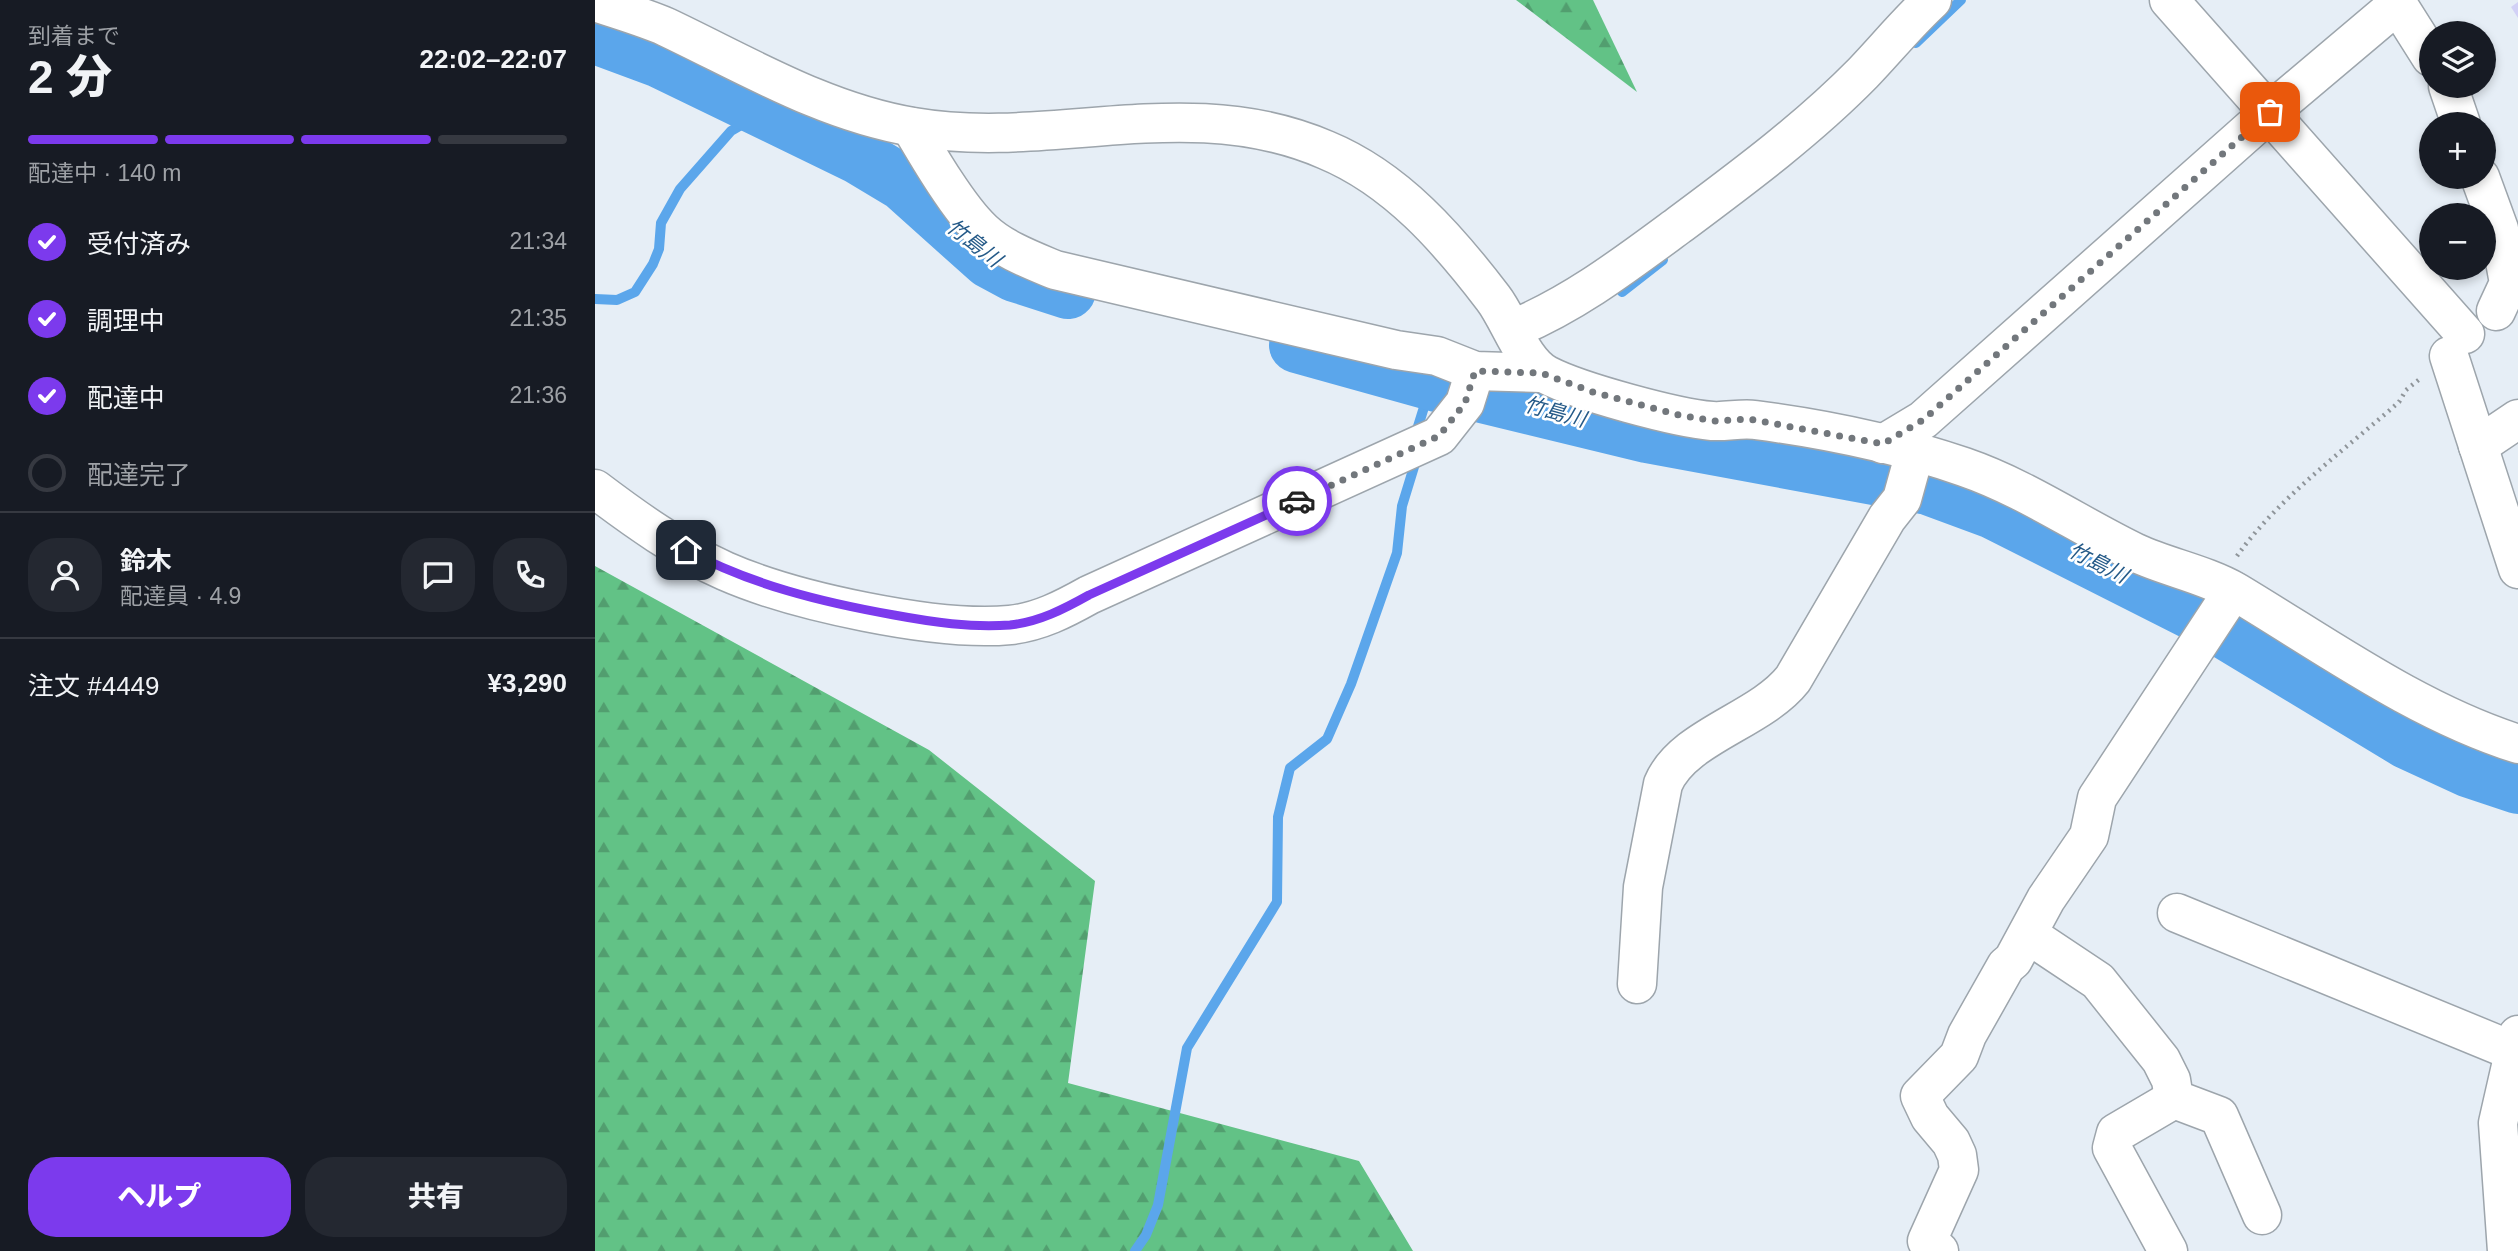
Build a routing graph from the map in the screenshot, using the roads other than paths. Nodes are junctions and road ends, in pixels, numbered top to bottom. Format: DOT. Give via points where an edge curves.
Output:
graph roads {
  1 [pos="1933,0"];
  2 [pos="2169,0"];
  3 [pos="595,2"];
  4 [pos="2397,2"];
  5 [pos="2419,38"];
  6 [pos="2270,112"];
  7 [pos="911,127"];
  8 [pos="2484,189"];
  9 [pos="2497,312"];
  10 [pos="1513,330"];
  11 [pos="1541,373"];
  12 [pos="1471,384"];
  13 [pos="2518,419"];
  14 [pos="2478,446"];
  15 [pos="1903,466"];
  16 [pos="595,489"];
  17 [pos="2518,569"];
  18 [pos="2225,593"];
  19 [pos="2518,744"];
  20 [pos="2178,913"];
  21 [pos="2029,935"];
  22 [pos="1637,984"];
  23 [pos="2515,1043"];
  24 [pos="2174,1098"];
  25 [pos="2262,1215"];
  26 [pos="1925,1248"];
  27 [pos="2168,1251"];
  28 [pos="2507,1251"];
  1 -- 10 [label="street" via="1862,73 1744,177 1594,287"];
  2 -- 6 [label="street"];
  3 -- 7 [label="street" via="659,24 847,111"];
  4 -- 5 [label="street"];
  4 -- 6 [label="street"];
  6 -- 14 [label="street" via="2457,345"];
  6 -- 15 [label="street" via="1923,420"];
  7 -- 10 [label="street" via="967,134 1183,121 1257,127 1328,150 1400,194 1495,300"];
  7 -- 12 [label="street" via="983,231 1019,255 1043,265 1437,356"];
  8 -- 9 [label="street" via="2499,229 2509,282"];
  10 -- 11 [label="street"];
  11 -- 12 [label="street"];
  11 -- 15 [label="street" via="1679,415 1714,421 1749,419"];
  12 -- 16 [label="street" via="1439,436 1061,611 1012,625 971,626 797,595 726,571 666,540"];
  13 -- 14 [label="street"];
  14 -- 17 [label="street"];
  15 -- 18 [label="street" via="1968,468"];
  15 -- 22 [label="street" via="1887,518 1784,691 1668,770 1643,887"];
  18 -- 19 [label="street" via="2420,702 2485,734"];
  18 -- 21 [label="street" via="2202,641 2097,798 2089,836 2046,899"];
  20 -- 23 [label="street"];
  21 -- 24 [label="street" via="2098,981 2161,1060"];
  21 -- 26 [label="street" via="2006,967 1959,1056 1920,1096 1951,1142 1959,1170"];
  23 -- 28 [label="street" via="2498,1132"];
  24 -- 25 [label="street" via="2218,1116"];
  24 -- 27 [label="street" via="2116,1133 2112,1148"];
}
